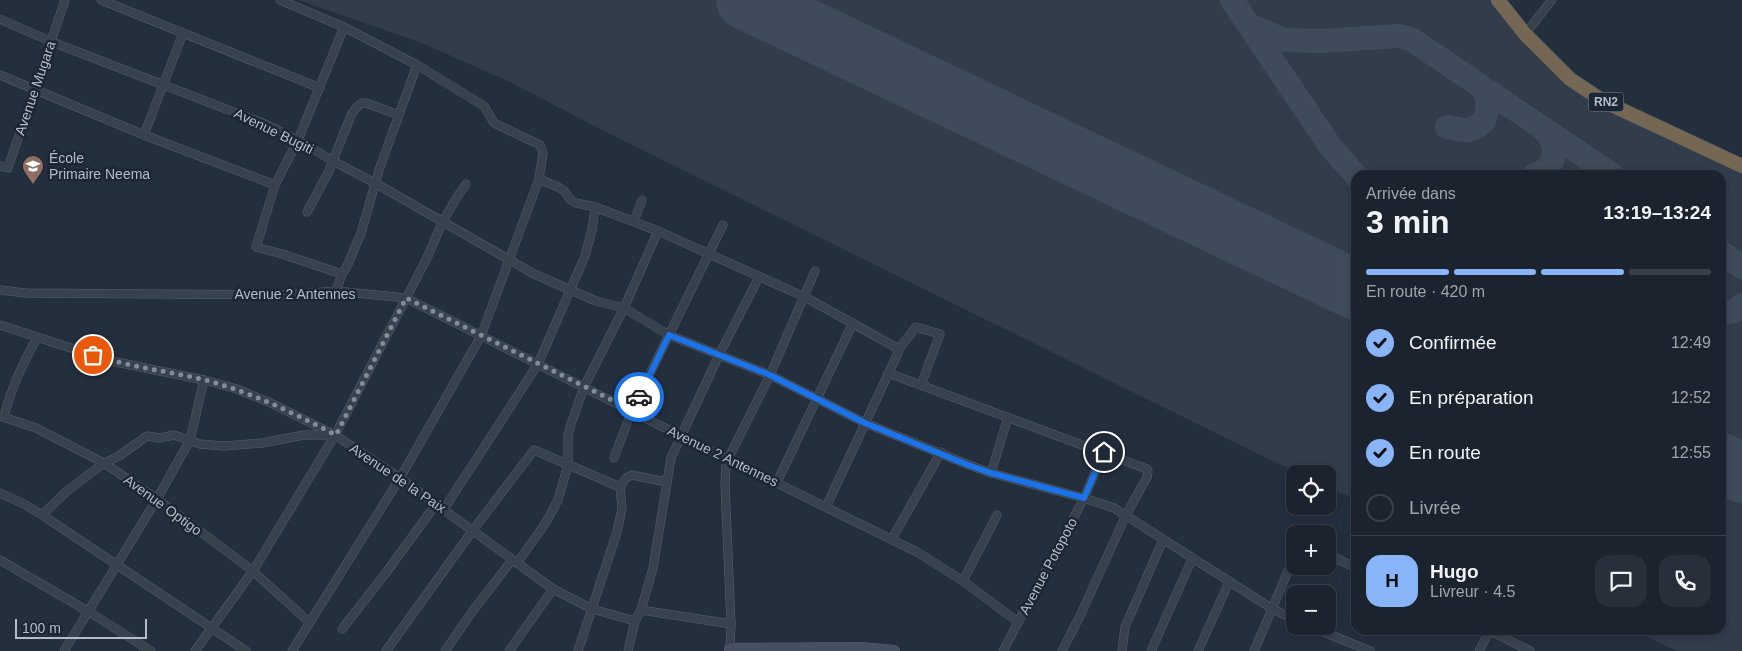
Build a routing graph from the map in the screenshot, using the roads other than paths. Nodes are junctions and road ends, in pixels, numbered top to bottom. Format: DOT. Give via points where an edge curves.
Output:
graph roads {
  1 [pos="65,0"];
  2 [pos="101,0"];
  3 [pos="280,0"];
  4 [pos="1498,0"];
  5 [pos="1552,0"];
  6 [pos="0,19"];
  7 [pos="344,27"];
  8 [pos="184,33"];
  9 [pos="1525,34"];
  10 [pos="52,42"];
  11 [pos="417,65"];
  12 [pos="0,75"];
  13 [pos="164,84"];
  14 [pos="320,88"];
  15 [pos="34,89"];
  16 [pos="400,115"];
  17 [pos="144,135"];
  18 [pos="298,140"];
  19 [pos="333,161"];
  20 [pos="0,166"];
  21 [pos="1742,166"];
  22 [pos="539,179"];
  23 [pos="376,183"];
  24 [pos="466,184"];
  25 [pos="275,185"];
  26 [pos="642,200"];
  27 [pos="595,207"];
  28 [pos="307,212"];
  29 [pos="634,221"];
  30 [pos="442,223"];
  31 [pos="723,226"];
  32 [pos="658,231"];
  33 [pos="708,254"];
  34 [pos="509,261"];
  35 [pos="816,271"];
  36 [pos="342,274"];
  37 [pos="759,277"];
  38 [pos="0,290"];
  39 [pos="570,290"];
  40 [pos="336,291"];
  41 [pos="805,297"];
  42 [pos="406,298"];
  43 [pos="624,308"];
  44 [pos="853,323"];
  45 [pos="0,325"];
  46 [pos="669,335"];
  47 [pos="481,336"];
  48 [pos="37,338"];
  49 [pos="898,350"];
  50 [pos="719,355"];
  51 [pos="538,364"];
  52 [pos="888,373"];
  53 [pos="770,375"];
  54 [pos="204,380"];
  55 [pos="921,385"];
  56 [pos="584,387"];
  57 [pos="816,398"];
  58 [pos="632,410"];
  59 [pos="2,417"];
  60 [pos="1008,417"];
  61 [pos="865,423"];
  62 [pos="336,435"];
  63 [pos="681,436"];
  64 [pos="190,440"];
  65 [pos="941,452"];
  66 [pos="1104,452"];
  67 [pos="614,458"];
  68 [pos="728,459"];
  69 [pos="104,463"];
  70 [pos="568,466"];
  71 [pos="991,473"];
  72 [pos="400,478"];
  73 [pos="666,482"];
  74 [pos="777,482"];
  75 [pos="620,487"];
  76 [pos="0,493"];
  77 [pos="157,498"];
  78 [pos="1084,498"];
  79 [pos="436,504"];
  80 [pos="826,507"];
  81 [pos="444,509"];
  82 [pos="1126,514"];
  83 [pos="42,515"];
  84 [pos="997,515"];
  85 [pos="473,530"];
  86 [pos="892,539"];
  87 [pos="1163,540"];
  88 [pos="1192,558"];
  89 [pos="1336,558"];
  90 [pos="0,560"];
  91 [pos="515,561"];
  92 [pos="116,565"];
  93 [pos="1351,566"];
  94 [pos="253,571"];
  95 [pos="1286,575"];
  96 [pos="963,581"];
  97 [pos="1229,582"];
  98 [pos="553,589"];
  99 [pos="592,608"];
  100 [pos="1271,608"];
  101 [pos="640,610"];
  102 [pos="89,612"];
  103 [pos="1286,616"];
  104 [pos="635,621"];
  105 [pos="309,622"];
  106 [pos="1018,622"];
  107 [pos="731,624"];
  108 [pos="212,628"];
  109 [pos="342,629"];
  110 [pos="1331,635"];
  111 [pos="1487,635"];
  112 [pos="1499,635"];
  113 [pos="730,650"];
  114 [pos="888,650"];
  115 [pos="64,651"];
  116 [pos="151,651"];
  117 [pos="195,651"];
  118 [pos="246,651"];
  119 [pos="292,651"];
  120 [pos="386,651"];
  121 [pos="445,651"];
  122 [pos="509,651"];
  123 [pos="578,651"];
  124 [pos="628,651"];
  125 [pos="1003,651"];
  126 [pos="1062,651"];
  127 [pos="1122,651"];
  128 [pos="1151,651"];
  129 [pos="1198,651"];
  130 [pos="1254,651"];
  131 [pos="1370,651"];
  132 [pos="1479,651"];
  133 [pos="1530,651"];
  1 -- 10 [label="street, Avenue Mugara"];
  2 -- 8 [label="street"];
  3 -- 7 [label="street"];
  4 -- 9 [label="highway, RN2"];
  5 -- 9 [label="street"];
  6 -- 10 [label="street, Avenue Bugiti"];
  7 -- 11 [label="street"];
  7 -- 14 [label="street"];
  8 -- 13 [label="street"];
  8 -- 14 [label="street"];
  9 -- 21 [label="highway, RN2" via="1570,79 1603,101"];
  10 -- 13 [label="street, Avenue Bugiti"];
  10 -- 15 [label="street, Avenue Mugara"];
  11 -- 16 [label="street"];
  11 -- 22 [label="street" via="484,106 494,123 540,144 543,153"];
  12 -- 15 [label="street"];
  13 -- 17 [label="street"];
  13 -- 18 [label="street, Avenue Bugiti"];
  14 -- 18 [label="street"];
  15 -- 17 [label="street"];
  15 -- 20 [label="street, Avenue Mugara" via="8,168"];
  16 -- 19 [label="street" via="362,103 347,122"];
  16 -- 23 [label="street"];
  17 -- 25 [label="street"];
  18 -- 19 [label="street, Avenue Bugiti"];
  18 -- 25 [label="street"];
  19 -- 23 [label="street, Avenue Bugiti"];
  19 -- 28 [label="street"];
  22 -- 27 [label="street" via="558,187 576,203"];
  22 -- 34 [label="street"];
  23 -- 30 [label="street, Avenue Bugiti"];
  23 -- 36 [label="street" via="361,233"];
  24 -- 30 [label="street"];
  25 -- 36 [label="street" via="256,247"];
  26 -- 29 [label="street"];
  27 -- 29 [label="street"];
  27 -- 39 [label="street" via="585,256"];
  29 -- 32 [label="street"];
  30 -- 34 [label="street, Avenue Bugiti"];
  30 -- 42 [label="street"];
  31 -- 33 [label="street"];
  32 -- 33 [label="street"];
  32 -- 43 [label="street"];
  33 -- 37 [label="street"];
  33 -- 46 [label="street"];
  34 -- 39 [label="street, Avenue Bugiti"];
  34 -- 47 [label="street"];
  35 -- 41 [label="street"];
  36 -- 40 [label="street"];
  37 -- 41 [label="street"];
  37 -- 50 [label="street"];
  38 -- 40 [label="street, Avenue 2 Antennes" via="276,295"];
  39 -- 43 [label="street, Avenue Bugiti"];
  39 -- 51 [label="street"];
  40 -- 42 [label="street, Avenue 2 Antennes"];
  41 -- 44 [label="street"];
  41 -- 53 [label="street"];
  42 -- 47 [label="street, Avenue 2 Antennes"];
  42 -- 62 [label="street"];
  43 -- 46 [label="street, Avenue Bugiti"];
  43 -- 56 [label="street"];
  44 -- 49 [label="street"];
  44 -- 57 [label="street"];
  45 -- 48 [label="street, Avenue de la Paix"];
  46 -- 50 [label="street, Avenue Bugiti"];
  46 -- 58 [label="street"];
  47 -- 51 [label="street, Avenue 2 Antennes"];
  47 -- 72 [label="street"];
  48 -- 54 [label="street, Avenue de la Paix" via="111,361"];
  48 -- 59 [label="street" via="21,366"];
  49 -- 52 [label="street"];
  49 -- 55 [label="street" via="916,327 940,334"];
  50 -- 53 [label="street, Avenue Bugiti"];
  50 -- 63 [label="street"];
  51 -- 56 [label="street, Avenue 2 Antennes"];
  51 -- 81 [label="street"];
  52 -- 55 [label="street"];
  52 -- 61 [label="street"];
  53 -- 57 [label="street, Avenue Bugiti"];
  53 -- 68 [label="street"];
  54 -- 62 [label="street, Avenue de la Paix" via="271,403"];
  54 -- 64 [label="street"];
  55 -- 60 [label="street"];
  56 -- 58 [label="street, Avenue 2 Antennes"];
  56 -- 70 [label="street" via="568,435"];
  57 -- 61 [label="street, Avenue Bugiti"];
  57 -- 74 [label="street"];
  58 -- 63 [label="street, Avenue 2 Antennes"];
  58 -- 67 [label="street"];
  59 -- 69 [label="street, Avenue Optigo" via="36,428"];
  60 -- 66 [label="street"];
  60 -- 71 [label="street"];
  61 -- 65 [label="street, Avenue Bugiti"];
  61 -- 80 [label="street"];
  62 -- 64 [label="street" via="304,435 224,446"];
  62 -- 72 [label="street, Avenue de la Paix"];
  62 -- 94 [label="street"];
  63 -- 68 [label="street, Avenue 2 Antennes"];
  63 -- 73 [label="street" via="671,458"];
  64 -- 69 [label="street" via="174,435 147,436"];
  64 -- 77 [label="street"];
  65 -- 71 [label="street, Avenue Bugiti"];
  65 -- 86 [label="street"];
  66 -- 78 [label="street, Avenue Potopoto"];
  66 -- 82 [label="street" via="1147,469"];
  68 -- 74 [label="street, Avenue 2 Antennes"];
  68 -- 107 [label="street" via="724,484"];
  69 -- 77 [label="street, Avenue Optigo"];
  69 -- 83 [label="street"];
  70 -- 75 [label="street"];
  70 -- 85 [label="street" via="534,450"];
  70 -- 91 [label="street" via="558,500 545,524"];
  71 -- 78 [label="street, Avenue Bugiti"];
  72 -- 79 [label="street, Avenue de la Paix"];
  72 -- 105 [label="street"];
  73 -- 75 [label="street" via="632,475"];
  73 -- 101 [label="street" via="653,568"];
  74 -- 80 [label="street, Avenue 2 Antennes"];
  75 -- 99 [label="street" via="622,508 617,532"];
  76 -- 83 [label="street"];
  77 -- 92 [label="street"];
  77 -- 94 [label="street, Avenue Optigo"];
  78 -- 82 [label="street, Avenue Bugiti"];
  78 -- 106 [label="street, Avenue Potopoto"];
  79 -- 81 [label="street, Avenue de la Paix"];
  79 -- 109 [label="street"];
  80 -- 86 [label="street, Avenue 2 Antennes"];
  81 -- 85 [label="street, Avenue de la Paix"];
  82 -- 87 [label="street, Avenue Bugiti"];
  82 -- 126 [label="street"];
  83 -- 92 [label="street"];
  84 -- 96 [label="street"];
  85 -- 91 [label="street, Avenue de la Paix"];
  85 -- 120 [label="street"];
  86 -- 96 [label="street, Avenue 2 Antennes"];
  87 -- 88 [label="street, Avenue Bugiti"];
  87 -- 127 [label="street" via="1125,627"];
  88 -- 97 [label="street, Avenue Bugiti"];
  88 -- 128 [label="street"];
  89 -- 93 [label="street"];
  90 -- 102 [label="street"];
  91 -- 98 [label="street, Avenue de la Paix"];
  91 -- 121 [label="street" via="472,612"];
  92 -- 102 [label="street"];
  92 -- 108 [label="street"];
  94 -- 105 [label="street, Avenue Optigo"];
  94 -- 108 [label="street"];
  95 -- 100 [label="street"];
  96 -- 106 [label="street, Avenue 2 Antennes"];
  97 -- 100 [label="street, Avenue Bugiti"];
  97 -- 129 [label="street"];
  98 -- 99 [label="street, Avenue de la Paix"];
  98 -- 122 [label="street"];
  99 -- 104 [label="street, Avenue de la Paix"];
  99 -- 123 [label="street"];
  100 -- 103 [label="street, Avenue Bugiti"];
  100 -- 130 [label="street"];
  101 -- 104 [label="street"];
  101 -- 107 [label="street"];
  102 -- 115 [label="street"];
  102 -- 116 [label="street"];
  104 -- 124 [label="street"];
  105 -- 119 [label="street"];
  106 -- 125 [label="street, Avenue Potopoto"];
  107 -- 113 [label="street"];
  108 -- 117 [label="street"];
  108 -- 118 [label="street"];
  110 -- 131 [label="street"];
  111 -- 132 [label="street"];
  112 -- 133 [label="street"];
  113 -- 114 [label="main road"];
}
